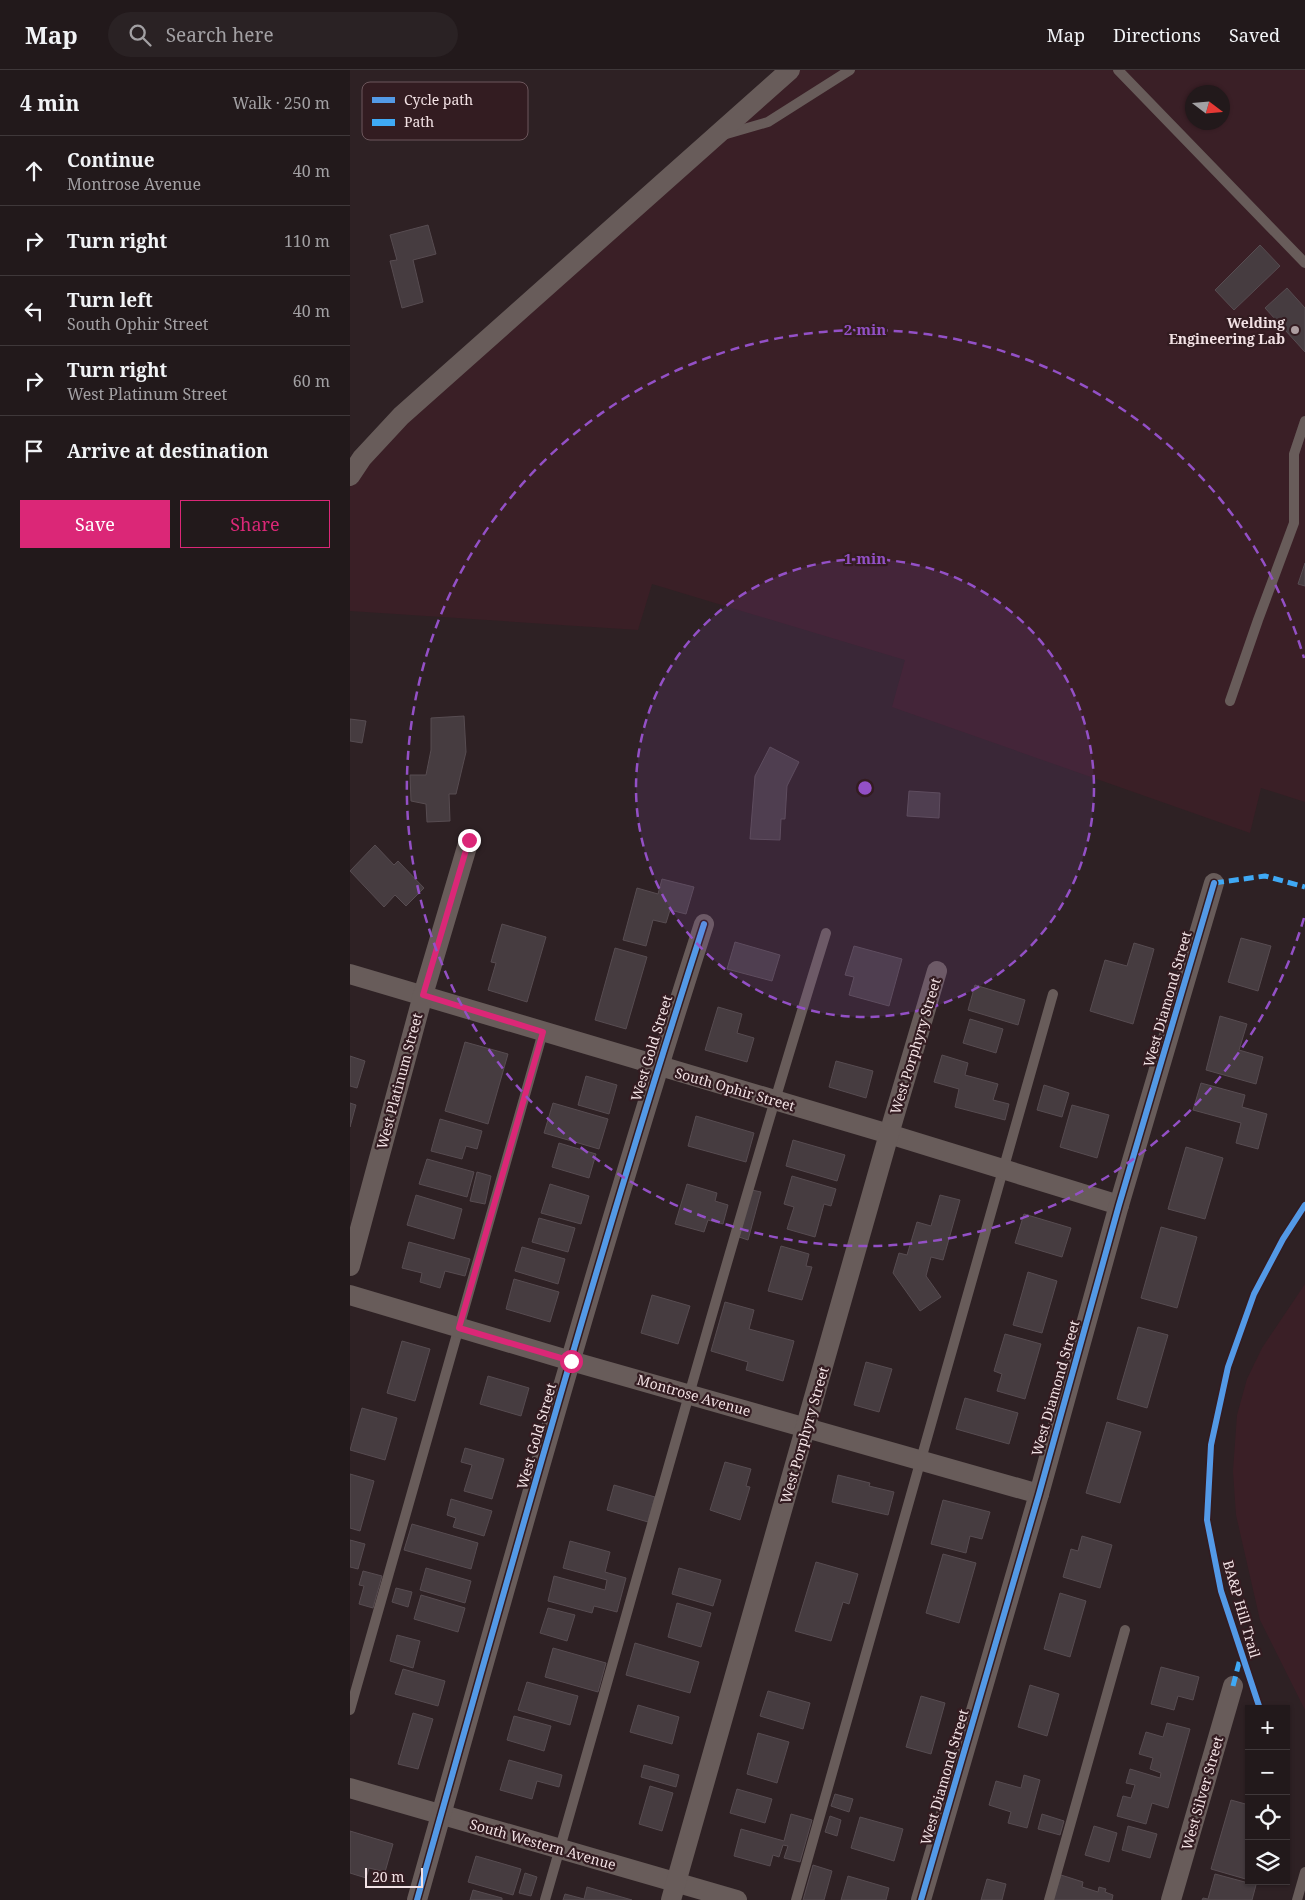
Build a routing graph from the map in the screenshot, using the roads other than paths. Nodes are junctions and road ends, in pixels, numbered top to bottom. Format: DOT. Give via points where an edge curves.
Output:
graph roads {
  1 [pos="790,70"];
  2 [pos="850,70"];
  3 [pos="1118,70"];
  4 [pos="716,138"];
  5 [pos="1305,263"];
  6 [pos="1305,421"];
  7 [pos="350,476"];
  8 [pos="1230,701"];
  9 [pos="469,840"];
  10 [pos="1214,883"];
  11 [pos="704,924"];
  12 [pos="826,933"];
  13 [pos="937,971"];
  14 [pos="350,974"];
  15 [pos="1053,994"];
  16 [pos="423,995"];
  17 [pos="543,1032"];
  18 [pos="658,1066"];
  19 [pos="774,1100"];
  20 [pos="889,1134"];
  21 [pos="1003,1169"];
  22 [pos="1119,1205"];
  23 [pos="350,1266"];
  24 [pos="350,1295"];
  25 [pos="459,1328"];
  26 [pos="571,1361"];
  27 [pos="688,1394"];
  28 [pos="806,1427"];
  29 [pos="921,1460"];
  30 [pos="1039,1494"];
  31 [pos="1125,1630"];
  32 [pos="1233,1686"];
  33 [pos="350,1710"];
  34 [pos="350,1788"];
  35 [pos="441,1814"];
  36 [pos="560,1848"];
  37 [pos="1305,1872"];
  38 [pos="674,1891"];
  39 [pos="416,1900"];
  40 [pos="545,1900"];
  41 [pos="737,1900"];
  42 [pos="796,1900"];
  43 [pos="921,1900"];
  44 [pos="1049,1900"];
  45 [pos="1171,1900"];
  46 [pos="1297,1900"];
  1 -- 4 [label="street"];
  2 -- 4 [label="lane" via="768,122"];
  3 -- 5 [label="lane"];
  4 -- 7 [label="street" via="400,416"];
  6 -- 8 [label="lane" via="1294,454 1294,523"];
  9 -- 16 [label="street, West Platinum Street"];
  10 -- 22 [label="street, West Diamond Street"];
  11 -- 18 [label="street, West Gold Street"];
  12 -- 19 [label="lane"];
  13 -- 20 [label="street, West Porphyry Street"];
  14 -- 16 [label="street, South Ophir Street"];
  15 -- 21 [label="lane"];
  16 -- 17 [label="street, South Ophir Street"];
  16 -- 23 [label="street, West Platinum Street"];
  17 -- 18 [label="street, South Ophir Street"];
  17 -- 25 [label="lane"];
  18 -- 19 [label="street, South Ophir Street"];
  18 -- 26 [label="street, West Gold Street"];
  19 -- 20 [label="street, South Ophir Street"];
  19 -- 27 [label="lane"];
  20 -- 21 [label="street, South Ophir Street"];
  20 -- 28 [label="street, West Porphyry Street"];
  21 -- 22 [label="street, South Ophir Street"];
  21 -- 29 [label="lane"];
  22 -- 30 [label="street, West Diamond Street"];
  24 -- 25 [label="street, Montrose Avenue"];
  25 -- 26 [label="street, Montrose Avenue"];
  25 -- 33 [label="lane"];
  26 -- 27 [label="street, Montrose Avenue"];
  26 -- 35 [label="street, West Gold Street"];
  27 -- 28 [label="street, Montrose Avenue"];
  27 -- 36 [label="lane"];
  28 -- 29 [label="street, Montrose Avenue"];
  28 -- 38 [label="street, West Porphyry Street"];
  29 -- 30 [label="street, Montrose Avenue"];
  29 -- 42 [label="lane"];
  30 -- 43 [label="street, West Diamond Street"];
  31 -- 44 [label="lane"];
  32 -- 45 [label="street, West Silver Street"];
  34 -- 35 [label="street, South Western Avenue"];
  35 -- 36 [label="street, South Western Avenue"];
  35 -- 39 [label="street, West Gold Street"];
  36 -- 38 [label="street, South Western Avenue"];
  36 -- 40 [label="lane"];
  37 -- 46 [label="lane"];
  38 -- 41 [label="street, South Western Avenue"];
}
